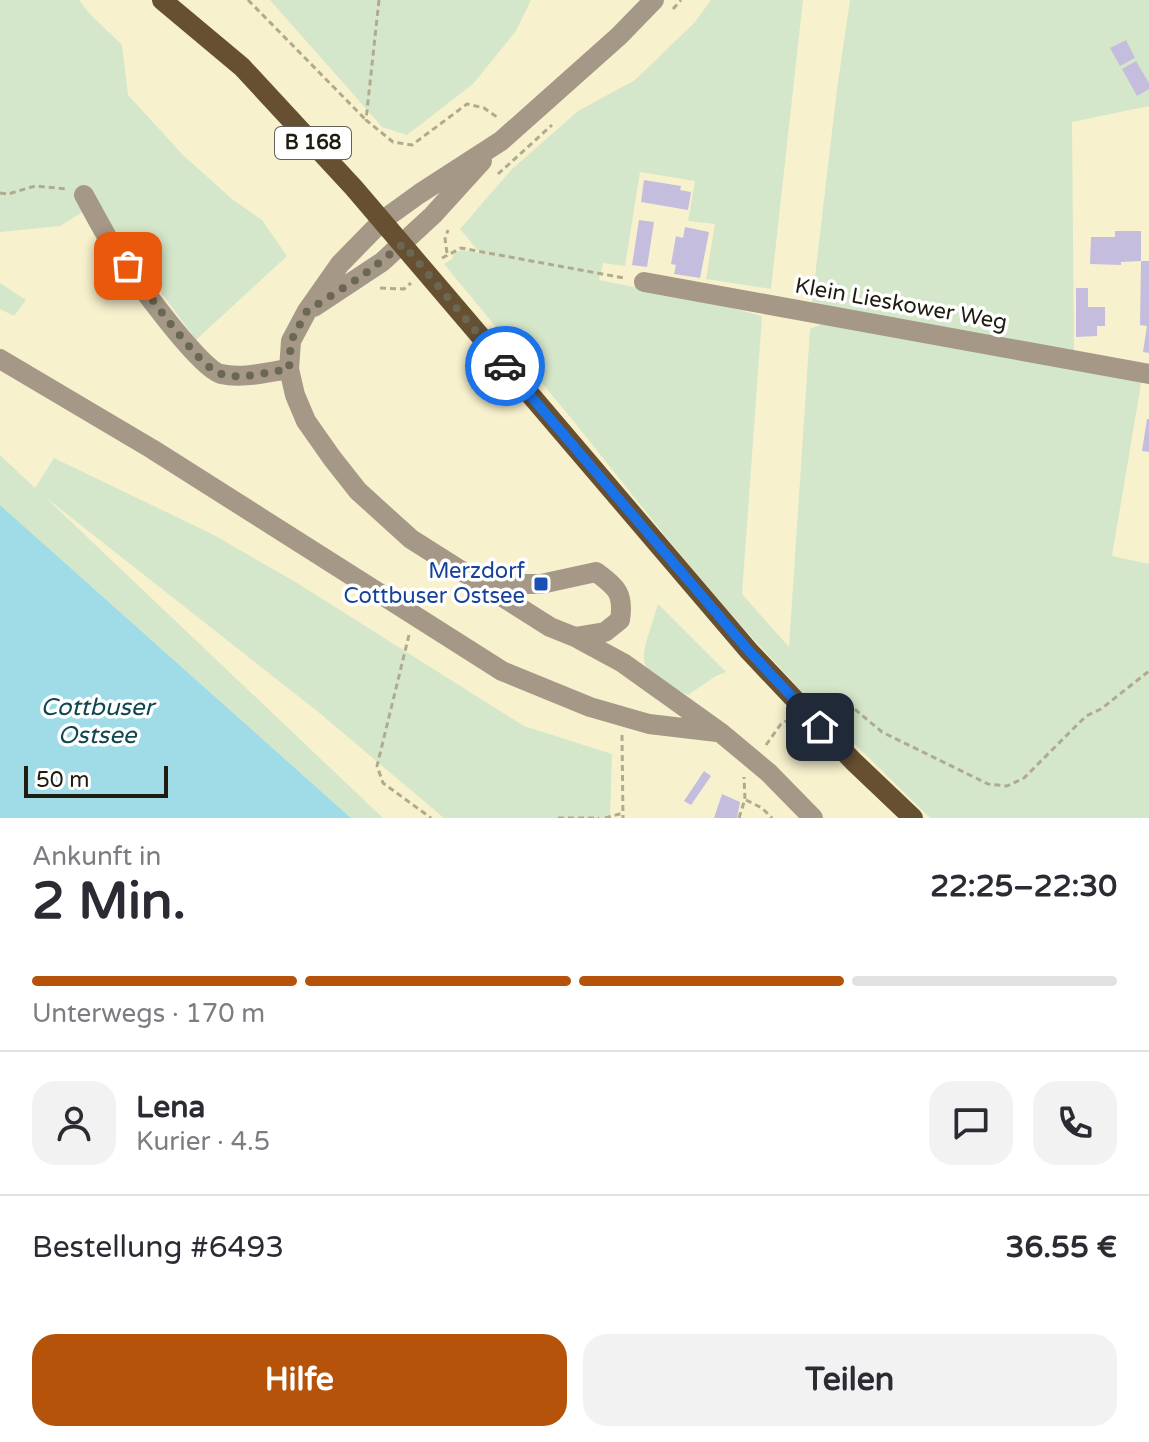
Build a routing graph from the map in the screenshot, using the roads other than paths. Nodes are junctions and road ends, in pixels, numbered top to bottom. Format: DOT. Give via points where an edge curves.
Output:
graph roads {
  1 [pos="162,0"];
  2 [pos="663,5"];
  3 [pos="509,135"];
  4 [pos="84,195"];
  5 [pos="383,220"];
  6 [pos="403,244"];
  7 [pos="644,282"];
  8 [pos="307,311"];
  9 [pos="0,359"];
  10 [pos="289,369"];
  11 [pos="1149,374"];
  12 [pos="486,584"];
  13 [pos="575,637"];
  14 [pos="721,733"];
  15 [pos="813,818"];
  16 [pos="913,818"];
  1 -- 5 [label="main road, B 168" via="242,67"];
  2 -- 3 [label="street" via="619,36"];
  3 -- 5 [label="street"];
  3 -- 6 [label="street"];
  4 -- 10 [label="street" via="154,302 218,374"];
  5 -- 6 [label="main road, B 168"];
  5 -- 8 [label="street" via="340,264"];
  6 -- 8 [label="street"];
  6 -- 16 [label="main road, B 168" via="728,627"];
  7 -- 11 [label="street, Klein Lieskower Weg"];
  8 -- 10 [label="street" via="291,341"];
  9 -- 14 [label="street" via="502,671 590,707 649,724"];
  10 -- 12 [label="street" via="306,421 358,491 411,539"];
  12 -- 13 [label="street" via="550,627"];
  12 -- 13 [label="street" via="541,584 596,572 612,583 623,601 620,620 605,632"];
  13 -- 14 [label="street" via="623,663"];
  14 -- 15 [label="street"];
}
